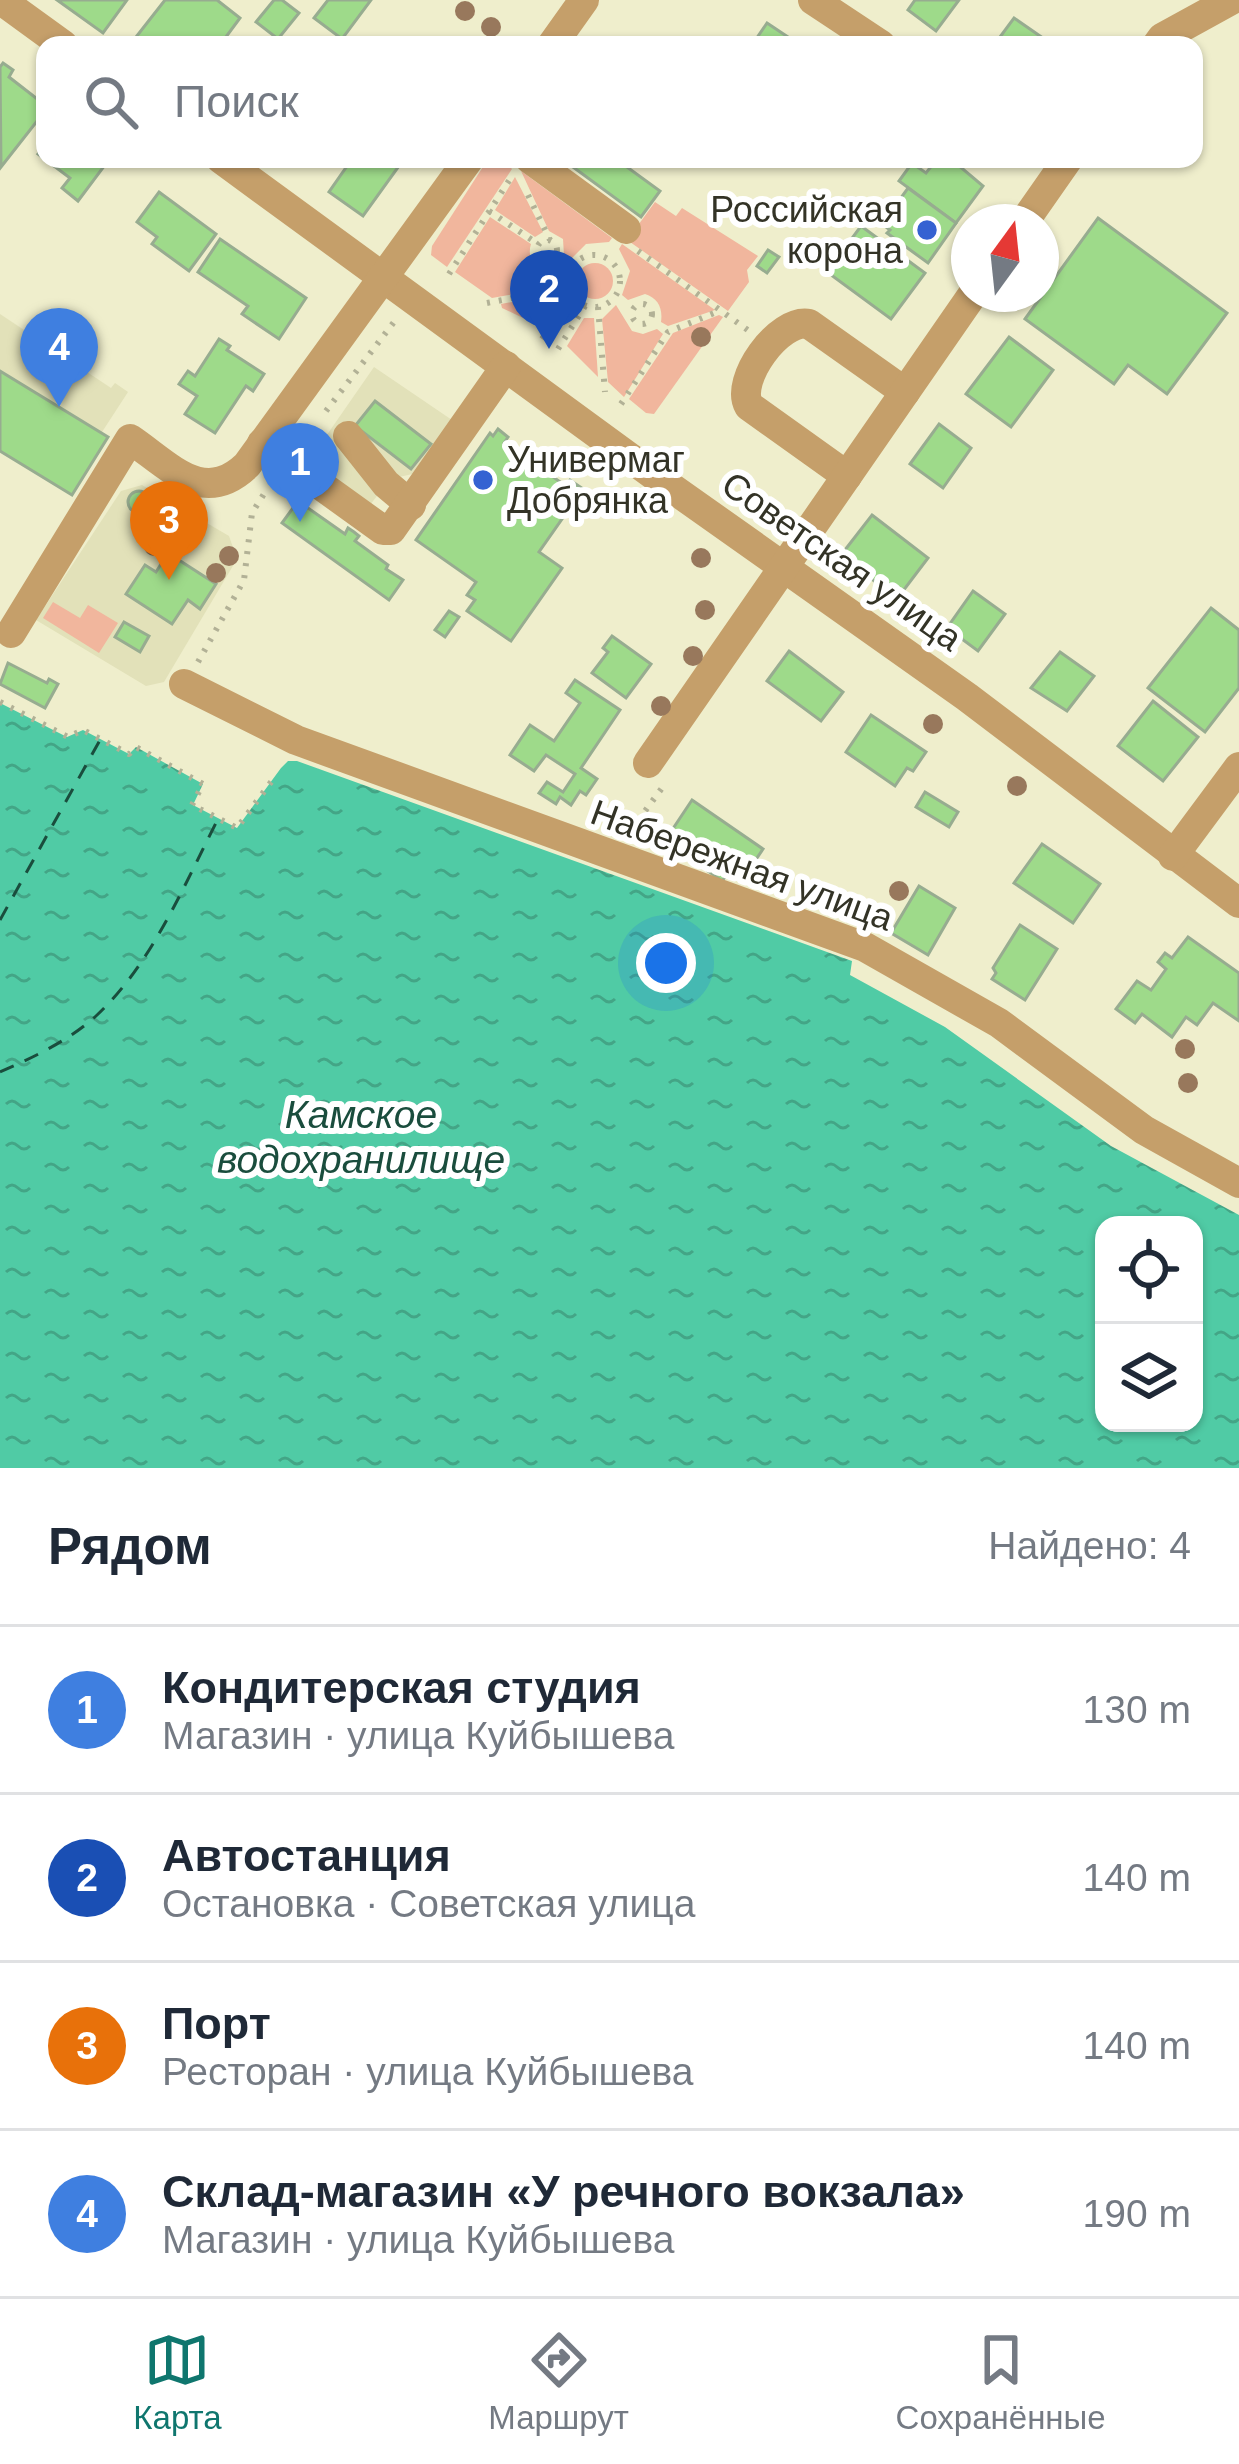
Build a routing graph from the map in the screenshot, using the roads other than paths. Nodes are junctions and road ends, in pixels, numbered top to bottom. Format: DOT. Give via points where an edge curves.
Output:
graph roads {
  1 [pos="1,0"];
  2 [pos="584,0"];
  3 [pos="814,0"];
  4 [pos="1231,0"];
  5 [pos="51,36"];
  6 [pos="558,36"];
  7 [pos="868,36"];
  8 [pos="1166,36"];
  9 [pos="233,168"];
  10 [pos="463,168"];
  11 [pos="541,168"];
  12 [pos="1057,168"];
  13 [pos="1035,204"];
  14 [pos="632,240"];
  15 [pos="383,276"];
  16 [pos="961,312"];
  17 [pos="506,366"];
  18 [pos="905,392"];
  19 [pos="348,436"];
  20 [pos="262,443"];
  21 [pos="847,476"];
  22 [pos="411,505"];
  23 [pos="784,568"];
  24 [pos="11,633"];
  25 [pos="184,684"];
  26 [pos="648,764"];
  27 [pos="1239,767"];
  28 [pos="1173,856"];
  29 [pos="1239,903"];
  30 [pos="1239,1183"];
  1 -- 5 [label="street"];
  2 -- 6 [label="street"];
  3 -- 7 [label="street"];
  4 -- 8 [label="street"];
  9 -- 15 [label="street, Советская улица"];
  10 -- 15 [label="street"];
  11 -- 14 [label="street"];
  12 -- 13 [label="street"];
  15 -- 17 [label="street, Советская улица"];
  15 -- 20 [label="street"];
  16 -- 18 [label="street"];
  17 -- 22 [label="street"];
  17 -- 23 [label="street, Советская улица"];
  18 -- 21 [label="street"];
  18 -- 21 [label="street" via="809,324 788,325 746,380 744,399"];
  19 -- 22 [label="street"];
  20 -- 22 [label="street" via="383,530"];
  20 -- 24 [label="street" via="236,476 209,486 130,439"];
  21 -- 23 [label="street"];
  23 -- 26 [label="street"];
  23 -- 28 [label="street, Советская улица"];
  25 -- 30 [label="street, Набережная улица" via="296,740 865,947 999,1023 1144,1130"];
  27 -- 28 [label="street"];
  28 -- 29 [label="street, Советская улица"];
}
